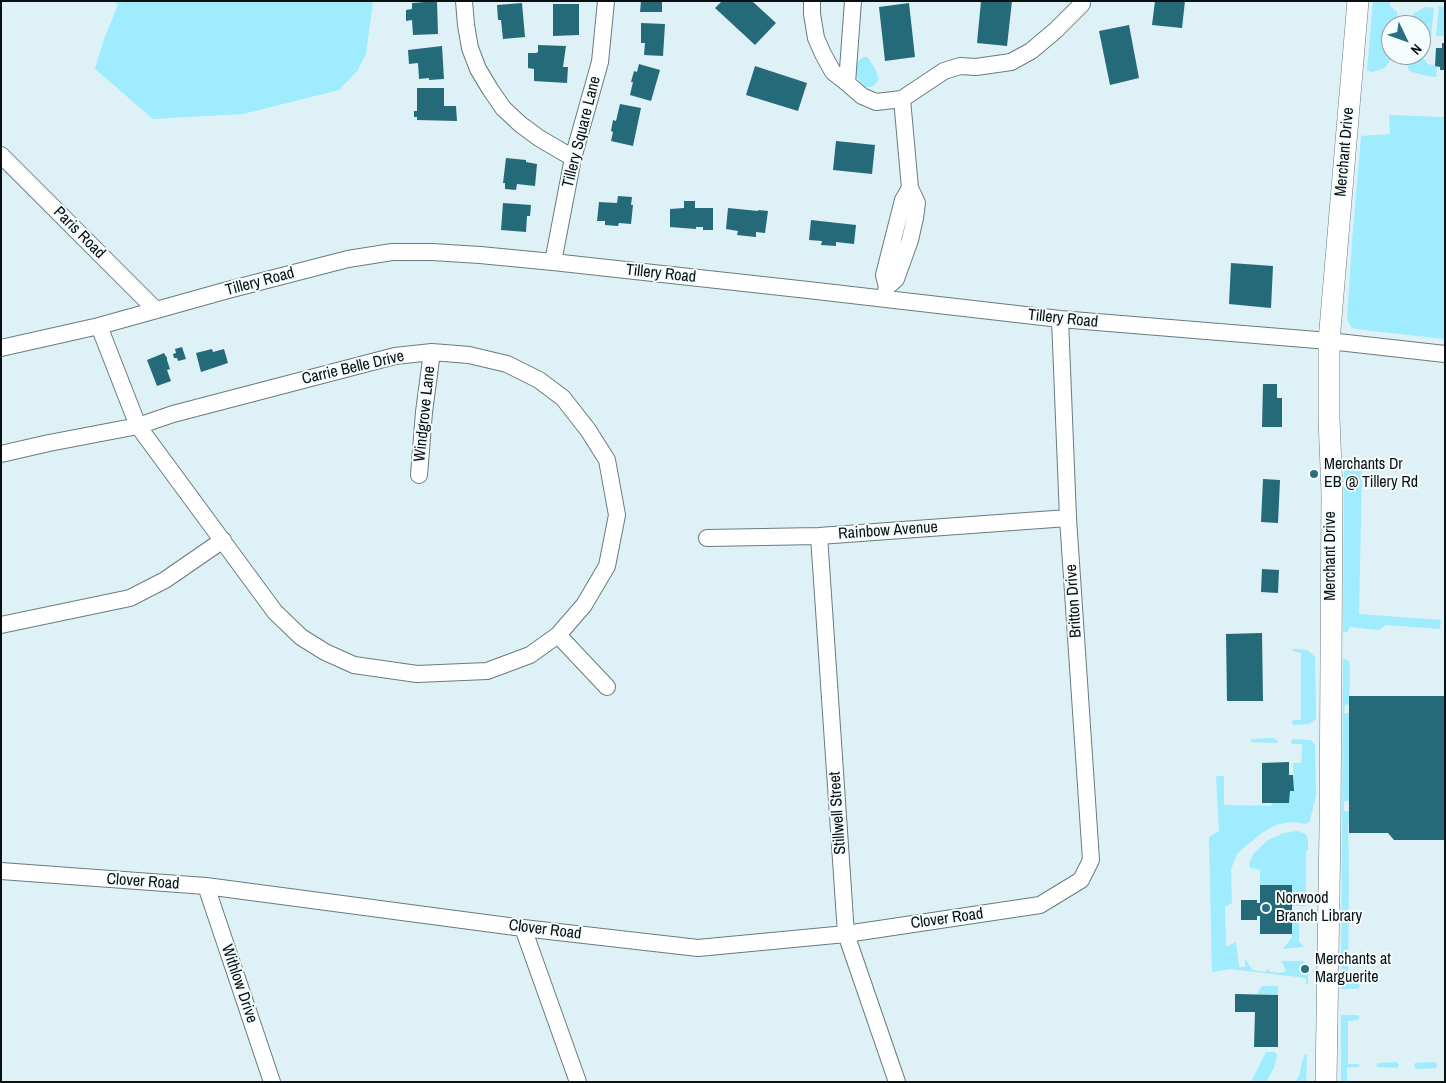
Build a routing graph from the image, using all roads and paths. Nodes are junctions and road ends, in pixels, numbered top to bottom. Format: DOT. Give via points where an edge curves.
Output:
graph roads {
  1 [pos="464,1"];
  2 [pos="606,1"];
  3 [pos="812,1"];
  4 [pos="853,1"];
  5 [pos="1358,1"];
  6 [pos="1083,2"];
  7 [pos="847,83"];
  8 [pos="902,99"];
  9 [pos="1,155"];
  10 [pos="574,158"];
  11 [pos="553,262"];
  12 [pos="886,292"];
  13 [pos="156,310"];
  14 [pos="1060,319"];
  15 [pos="99,326"];
  16 [pos="1329,341"];
  17 [pos="1,348"];
  18 [pos="432,352"];
  19 [pos="1445,354"];
  20 [pos="138,426"];
  21 [pos="1,454"];
  22 [pos="419,475"];
  23 [pos="1068,518"];
  24 [pos="819,536"];
  25 [pos="707,538"];
  26 [pos="223,540"];
  27 [pos="1,625"];
  28 [pos="558,635"];
  29 [pos="607,687"];
  30 [pos="1,871"];
  31 [pos="1081,880"];
  32 [pos="206,886"];
  33 [pos="523,928"];
  34 [pos="846,934"];
  35 [pos="272,1082"];
  36 [pos="578,1082"];
  37 [pos="897,1082"];
  38 [pos="1326,1082"];
  1 -- 10 [label="street" via="470,48 478,69 503,108 538,138"];
  2 -- 10 [label="street, Tillery Square Lane" via="600,62"];
  3 -- 7 [label="street" via="816,38 833,72"];
  4 -- 7 [label="street"];
  5 -- 16 [label="main road, Merchant Drive"];
  6 -- 8 [label="street" via="1031,51 1011,62 960,66 944,71"];
  7 -- 8 [label="street" via="862,96 876,102"];
  8 -- 12 [label="street" via="910,188 903,200 884,275"];
  9 -- 13 [label="street, Paris Road"];
  10 -- 11 [label="street, Tillery Square Lane"];
  11 -- 12 [label="street, Tillery Road"];
  11 -- 13 [label="street, Tillery Road" via="392,252 348,259"];
  12 -- 14 [label="street, Tillery Road"];
  13 -- 15 [label="street, Tillery Road"];
  14 -- 16 [label="street, Tillery Road"];
  14 -- 23 [label="street, Britton Drive"];
  15 -- 17 [label="street, Tillery Road"];
  15 -- 20 [label="street, Carrie Belle Drive"];
  16 -- 19 [label="street, Tillery Road"];
  16 -- 38 [label="main road, Merchant Drive" via="1332,492"];
  18 -- 20 [label="street, Carrie Belle Drive" via="385,358 183,411"];
  18 -- 22 [label="street, Windgrove Lane"];
  18 -- 28 [label="street, Carrie Belle Drive" via="469,355 508,364 539,380 563,398 607,460 617,515 606,566 584,606"];
  20 -- 21 [label="street"];
  20 -- 26 [label="street, Carrie Belle Drive"];
  23 -- 24 [label="street, Rainbow Avenue"];
  23 -- 31 [label="street, Britton Drive" via="1091,860"];
  24 -- 25 [label="street, Rainbow Avenue"];
  24 -- 34 [label="street, Stillwell Street"];
  26 -- 27 [label="street" via="165,580 130,598"];
  26 -- 28 [label="street, Carrie Belle Drive" via="275,612 301,637 354,665 417,674 486,671 530,654"];
  28 -- 29 [label="street"];
  30 -- 32 [label="street, Clover Road"];
  31 -- 34 [label="street, Clover Road" via="1040,905"];
  32 -- 33 [label="street, Clover Road"];
  32 -- 35 [label="street, Withlow Drive"];
  33 -- 34 [label="street, Clover Road" via="698,948"];
  33 -- 36 [label="street"];
  34 -- 37 [label="street, Stillwell Street"];
}
